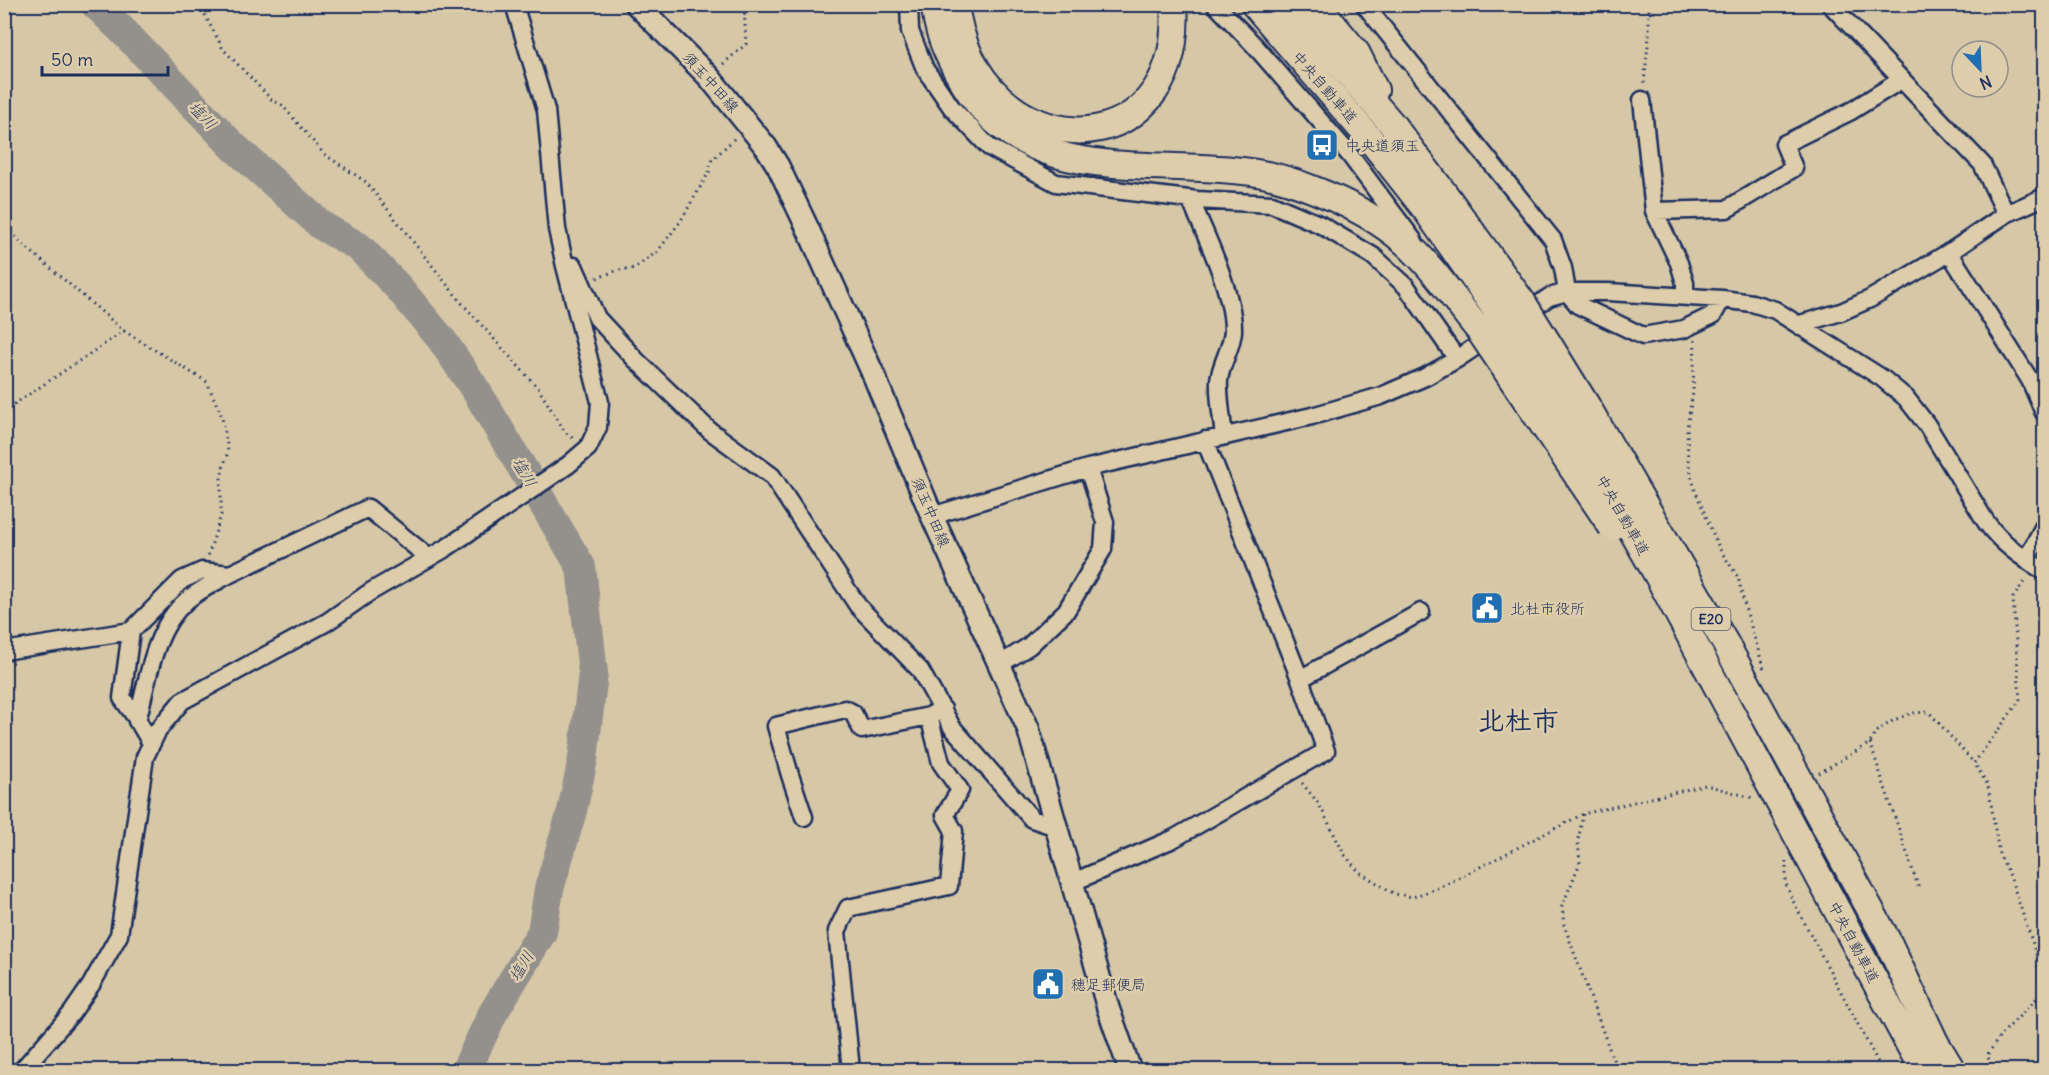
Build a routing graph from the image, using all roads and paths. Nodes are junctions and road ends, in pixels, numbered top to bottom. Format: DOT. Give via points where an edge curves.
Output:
graph roads {
  1 [pos="199,4"];
  2 [pos="514,4"];
  3 [pos="636,4"];
  4 [pos="744,4"];
  5 [pos="909,4"];
  6 [pos="934,4"];
  7 [pos="955,4"];
  8 [pos="1174,4"];
  9 [pos="1215,4"];
  10 [pos="1254,4"];
  11 [pos="1288,4"];
  12 [pos="1316,4"];
  13 [pos="1364,4"];
  14 [pos="1649,4"];
  15 [pos="1837,6"];
  16 [pos="709,77"];
  17 [pos="1900,80"];
  18 [pos="1642,100"];
  19 [pos="1391,123"];
  20 [pos="750,126"];
  21 [pos="2044,197"];
  22 [pos="1190,199"];
  23 [pos="1654,211"];
  24 [pos="2006,214"];
  25 [pos="4,222"];
  26 [pos="1949,252"];
  27 [pos="1425,264"];
  28 [pos="565,266"];
  29 [pos="591,280"];
  30 [pos="1566,292"];
  31 [pos="1685,296"];
  32 [pos="1722,298"];
  33 [pos="1695,323"];
  34 [pos="1800,324"];
  35 [pos="124,332"];
  36 [pos="1457,359"];
  37 [pos="4,411"];
  38 [pos="2044,413"];
  39 [pos="1224,436"];
  40 [pos="1205,440"];
  41 [pos="588,448"];
  42 [pos="1088,468"];
  43 [pos="932,516"];
  44 [pos="2044,526"];
  45 [pos="428,557"];
  46 [pos="2035,565"];
  47 [pos="202,571"];
  48 [pos="230,574"];
  49 [pos="1421,612"];
  50 [pos="131,631"];
  51 [pos="4,651"];
  52 [pos="1700,652"];
  53 [pos="999,665"];
  54 [pos="1765,671"];
  55 [pos="1300,679"];
  56 [pos="936,712"];
  57 [pos="137,721"];
  58 [pos="150,743"];
  59 [pos="1870,743"];
  60 [pos="1974,763"];
  61 [pos="1811,769"];
  62 [pos="1290,771"];
  63 [pos="1755,798"];
  64 [pos="1583,814"];
  65 [pos="804,818"];
  66 [pos="1056,827"];
  67 [pos="1785,858"];
  68 [pos="1071,883"];
  69 [pos="1919,889"];
  70 [pos="22,1071"];
  71 [pos="851,1071"];
  72 [pos="1130,1071"];
  73 [pos="1617,1071"];
  74 [pos="1882,1071"];
  75 [pos="1923,1071"];
  76 [pos="1952,1071"];
  77 [pos="1994,1071"];
  1 -- 41 [label="path" via="223,49 272,100 282,105 324,154 366,182 460,301 537,387 565,432"];
  2 -- 28 [label="street" via="546,110 557,229"];
  3 -- 16 [label="main road, 須玉中田線"];
  4 -- 16 [label="path" via="746,44"];
  5 -- 22 [label="street" via="910,31 925,69 952,108 989,147 1056,183"];
  6 -- 27 [label="highway" via="953,66 979,105 1016,137 1063,157 1095,163 1250,172 1283,179 1348,204 1406,243"];
  7 -- 8 [label="highway" via="971,60 995,94 1034,122 1055,129 1079,130 1120,121 1138,110 1156,89 1174,46"];
  9 -- 27 [label="street" via="1349,154 1412,236"];
  10 -- 52 [label="highway, 中央自動車道 / E20, bridge" via="1426,210 1501,317 1568,419"];
  11 -- 19 [label="highway, 中央自動車道 / E20"];
  12 -- 19 [label="highway" via="1356,52"];
  13 -- 30 [label="street" via="1553,240"];
  14 -- 18 [label="path"];
  15 -- 17 [label="street"];
  16 -- 20 [label="main road, 須玉中田線"];
  17 -- 23 [label="street" via="1851,111 1784,144 1794,168 1726,209"];
  17 -- 24 [label="street" via="1982,164"];
  18 -- 23 [label="street"];
  19 -- 76 [label="highway, 中央自動車道 / E20, bridge" via="1523,303 1588,408 1725,641 1888,942"];
  20 -- 29 [label="path" via="711,161 709,172 686,212 658,251 635,268"];
  20 -- 43 [label="main road, 須玉中田線" via="778,166 802,217"];
  21 -- 24 [label="street"];
  22 -- 36 [label="street" via="1272,204 1321,225 1373,256 1406,286"];
  22 -- 39 [label="street" via="1214,254 1230,307 1233,330 1219,381"];
  23 -- 31 [label="street" via="1679,262"];
  24 -- 26 [label="street"];
  25 -- 35 [label="path" via="19,241"];
  26 -- 34 [label="street" via="1870,299"];
  26 -- 38 [label="street" via="2030,380"];
  27 -- 52 [label="highway, bridge" via="1479,330"];
  28 -- 41 [label="street" via="600,402 598,427"];
  28 -- 56 [label="street" via="574,266 597,318 636,360 709,430 772,476 858,606 920,670"];
  30 -- 31 [label="street"];
  30 -- 33 [label="street" via="1578,305 1643,336 1684,329"];
  30 -- 36 [label="street" via="1549,297"];
  31 -- 32 [label="street"];
  32 -- 33 [label="street" via="1713,315"];
  32 -- 34 [label="street" via="1776,310"];
  33 -- 54 [label="path" via="1688,461 1695,490 1716,540 1738,577"];
  34 -- 46 [label="street" via="1906,398 1927,425 1986,522 2007,546"];
  35 -- 37 [label="path"];
  35 -- 47 [label="path" via="207,382 222,417 228,451 221,476 221,515"];
  36 -- 39 [label="street" via="1425,378 1381,396"];
  39 -- 40 [label="street"];
  40 -- 42 [label="street"];
  40 -- 55 [label="street"];
  41 -- 45 [label="street"];
  42 -- 43 [label="street"];
  42 -- 53 [label="street" via="1105,522 1103,549 1066,611 1029,646"];
  43 -- 53 [label="main road, 須玉中田線"];
  44 -- 46 [label="street"];
  45 -- 48 [label="street" via="368,508"];
  45 -- 58 [label="street" via="327,622 182,701"];
  46 -- 60 [label="path" via="2013,598 2019,700"];
  47 -- 48 [label="street"];
  47 -- 50 [label="street" via="182,580"];
  48 -- 57 [label="street" via="186,601 172,617 154,655"];
  49 -- 55 [label="street"];
  50 -- 51 [label="street"];
  50 -- 57 [label="street" via="122,698"];
  52 -- 75 [label="highway, 中央自動車道 / E20, bridge"];
  53 -- 66 [label="main road, 須玉中田線" via="1028,728"];
  55 -- 62 [label="street" via="1326,751"];
  56 -- 65 [label="street" via="862,730 853,712 845,709 776,726"];
  56 -- 66 [label="street" via="1032,819"];
  56 -- 71 [label="street" via="941,763 960,790 945,815 954,831 949,886 848,908 841,920 837,931"];
  57 -- 58 [label="street"];
  58 -- 70 [label="street" via="119,935 71,1014"];
  59 -- 60 [label="path" via="1877,731 1894,720 1929,712"];
  59 -- 61 [label="path" via="1820,774"];
  59 -- 69 [label="path"];
  60 -- 77 [label="path" via="1988,785 1999,854 2037,953 2042,993 1987,1055"];
  62 -- 64 [label="path" via="1319,804 1344,854 1359,872 1395,894 1413,897 1445,885"];
  62 -- 68 [label="street" via="1173,839"];
  63 -- 64 [label="path" via="1706,785"];
  64 -- 73 [label="path" via="1578,842 1580,863 1562,906 1564,925"];
  66 -- 68 [label="main road, 須玉中田線"];
  67 -- 74 [label="path" via="1786,884 1792,899"];
  68 -- 72 [label="main road, 須玉中田線"];
}
